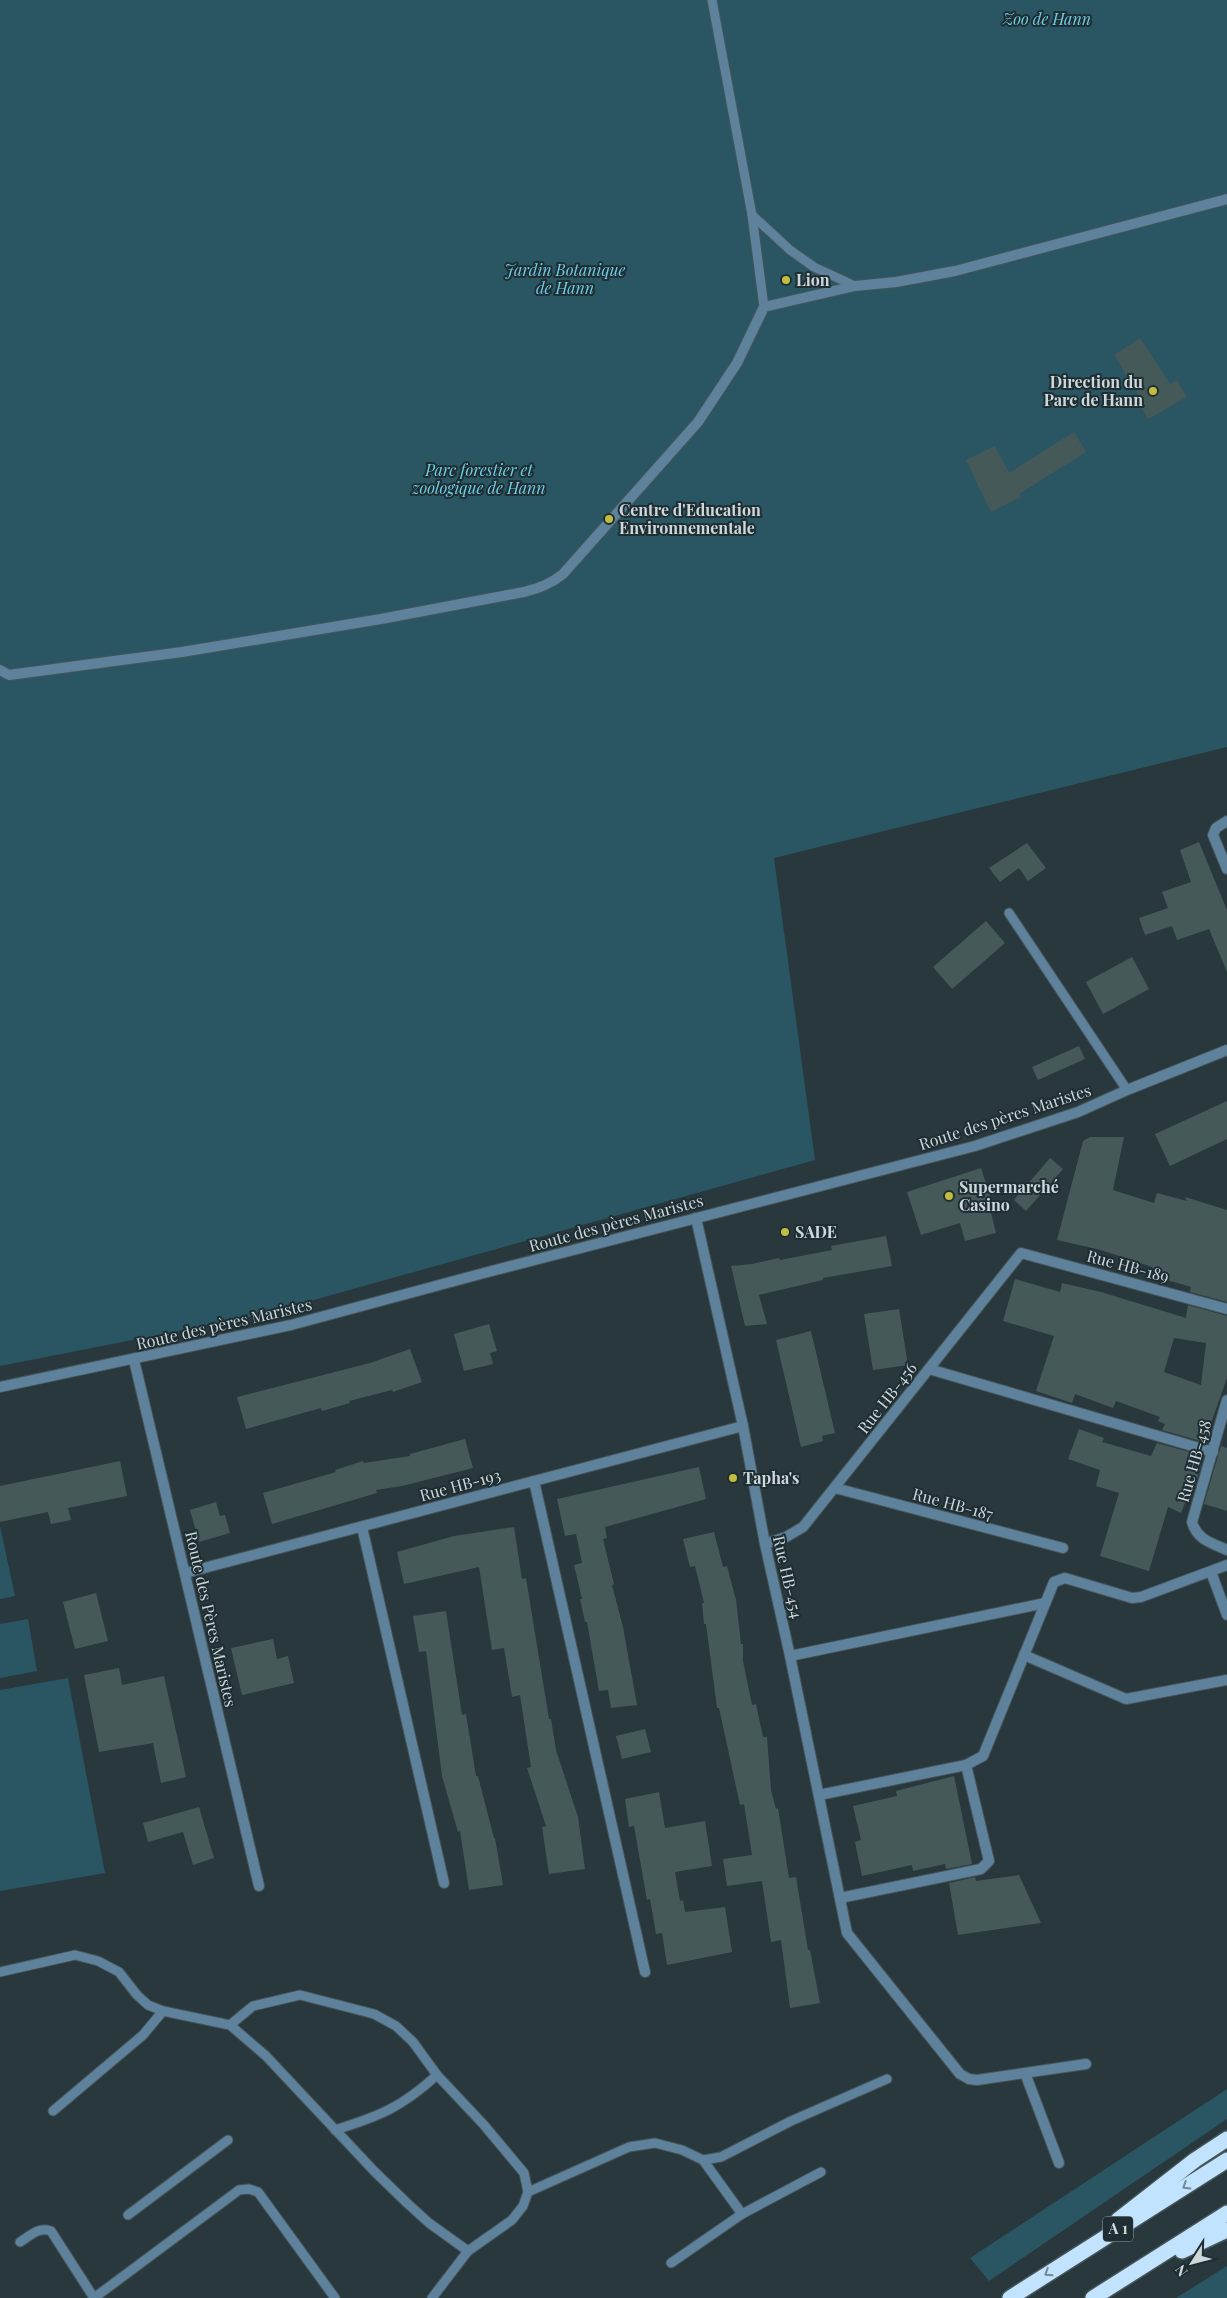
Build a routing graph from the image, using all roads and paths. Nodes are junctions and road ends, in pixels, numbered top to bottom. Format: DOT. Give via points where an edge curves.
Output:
graph roads {
  1 [pos="712,0"];
  2 [pos="1227,199"];
  3 [pos="752,215"];
  4 [pos="855,286"];
  5 [pos="764,307"];
  6 [pos="0,670"];
  7 [pos="1227,821"];
  8 [pos="1227,868"];
  9 [pos="1009,913"];
  10 [pos="1227,1050"];
  11 [pos="1127,1090"];
  12 [pos="696,1218"];
  13 [pos="1021,1253"];
  14 [pos="1227,1309"];
  15 [pos="134,1360"];
  16 [pos="929,1370"];
  17 [pos="0,1387"];
  18 [pos="1227,1400"];
  19 [pos="743,1426"];
  20 [pos="1213,1452"];
  21 [pos="534,1481"];
  22 [pos="835,1488"];
  23 [pos="362,1527"];
  24 [pos="764,1544"];
  25 [pos="1063,1548"];
  26 [pos="1227,1550"];
  27 [pos="1227,1565"];
  28 [pos="1211,1572"];
  29 [pos="185,1573"];
  30 [pos="1046,1603"];
  31 [pos="1227,1615"];
  32 [pos="1024,1655"];
  33 [pos="790,1656"];
  34 [pos="1227,1680"];
  35 [pos="966,1765"];
  36 [pos="819,1794"];
  37 [pos="444,1883"];
  38 [pos="258,1886"];
  39 [pos="840,1898"];
  40 [pos="0,1972"];
  41 [pos="645,1972"];
  42 [pos="163,2012"];
  43 [pos="230,2025"];
  44 [pos="1086,2064"];
  45 [pos="1025,2073"];
  46 [pos="437,2075"];
  47 [pos="887,2079"];
  48 [pos="53,2111"];
  49 [pos="335,2130"];
  50 [pos="1227,2139"];
  51 [pos="228,2140"];
  52 [pos="703,2160"];
  53 [pos="1227,2160"];
  54 [pos="1059,2163"];
  55 [pos="821,2172"];
  56 [pos="528,2192"];
  57 [pos="1227,2213"];
  58 [pos="128,2214"];
  59 [pos="742,2214"];
  60 [pos="1227,2230"];
  61 [pos="20,2242"];
  62 [pos="468,2251"];
  63 [pos="1076,2256"];
  64 [pos="671,2263"];
  65 [pos="1122,2280"];
  66 [pos="94,2298"];
  67 [pos="335,2298"];
  68 [pos="432,2298"];
  69 [pos="1010,2298"];
  70 [pos="1093,2298"];
  1 -- 3 [label="lane"];
  2 -- 4 [label="street" via="955,271"];
  3 -- 4 [label="lane" via="814,267"];
  3 -- 5 [label="lane"];
  4 -- 5 [label="street"];
  5 -- 6 [label="street" via="737,363 698,422 563,574 551,583 524,592 400,616 182,652 9,675"];
  7 -- 8 [label="street" via="1216,828 1213,835"];
  9 -- 11 [label="lane"];
  10 -- 11 [label="street, Route des pères Maristes"];
  11 -- 12 [label="street, Route des pères Maristes" via="1078,1112 975,1146"];
  12 -- 15 [label="street, Route des pères Maristes" via="291,1326"];
  12 -- 19 [label="street, Rue HB-454"];
  13 -- 14 [label="street, Rue HB-189"];
  13 -- 16 [label="street, Rue HB-456"];
  15 -- 17 [label="street, Route des pères Maristes"];
  15 -- 29 [label="street, Route des Pères Maristes"];
  16 -- 20 [label="street"];
  16 -- 22 [label="street, Rue HB-456"];
  18 -- 20 [label="street, Rue HB-458"];
  19 -- 21 [label="street, Rue HB-193"];
  19 -- 24 [label="street, Rue HB-454"];
  20 -- 26 [label="street, Rue HB-458" via="1192,1522 1200,1538"];
  21 -- 23 [label="street, Rue HB-193"];
  21 -- 41 [label="street"];
  22 -- 24 [label="street, Rue HB-456" via="803,1527"];
  22 -- 25 [label="street, Rue HB-187"];
  23 -- 29 [label="street, Rue HB-193"];
  23 -- 37 [label="street"];
  24 -- 33 [label="street, Rue HB-454"];
  27 -- 28 [label="street"];
  28 -- 30 [label="street" via="1132,1598 1065,1578 1054,1582"];
  28 -- 31 [label="street"];
  29 -- 38 [label="street, Route des Pères Maristes"];
  30 -- 32 [label="street"];
  30 -- 33 [label="street"];
  32 -- 34 [label="street" via="1126,1699"];
  32 -- 35 [label="street" via="983,1756"];
  33 -- 36 [label="street, Rue HB-454"];
  35 -- 36 [label="street"];
  35 -- 39 [label="street" via="988,1861 985,1865 981,1869"];
  36 -- 39 [label="street, Rue HB-454"];
  39 -- 45 [label="street, Rue HB-454" via="847,1933 960,2074 978,2080"];
  40 -- 42 [label="lane" via="75,1955 98,1961 119,1972 137,1996"];
  42 -- 43 [label="lane"];
  42 -- 48 [label="lane" via="143,2035"];
  43 -- 46 [label="lane" via="253,2006 300,1995 374,2014 396,2026 413,2042"];
  43 -- 49 [label="lane" via="266,2056"];
  44 -- 45 [label="street, Rue HB-454"];
  45 -- 54 [label="street"];
  46 -- 49 [label="lane" via="414,2096 391,2110"];
  46 -- 56 [label="lane" via="484,2124 524,2173"];
  47 -- 52 [label="lane" via="791,2121 721,2157"];
  49 -- 62 [label="lane" via="424,2218"];
  50 -- 63 [label="highway" via="1131,2209"];
  51 -- 58 [label="lane"];
  52 -- 56 [label="lane" via="655,2142 629,2146"];
  52 -- 59 [label="lane"];
  53 -- 63 [label="highway, A 1, one-way"];
  55 -- 59 [label="lane"];
  56 -- 62 [label="lane" via="523,2206 512,2220"];
  57 -- 65 [label="highway"];
  59 -- 64 [label="lane"];
  60 -- 65 [label="highway"];
  61 -- 66 [label="lane" via="39,2230 51,2231"];
  62 -- 68 [label="lane"];
  63 -- 69 [label="highway, A 1, one-way"];
  65 -- 70 [label="highway"];
  66 -- 67 [label="lane" via="239,2190 249,2188 258,2192"];
}
